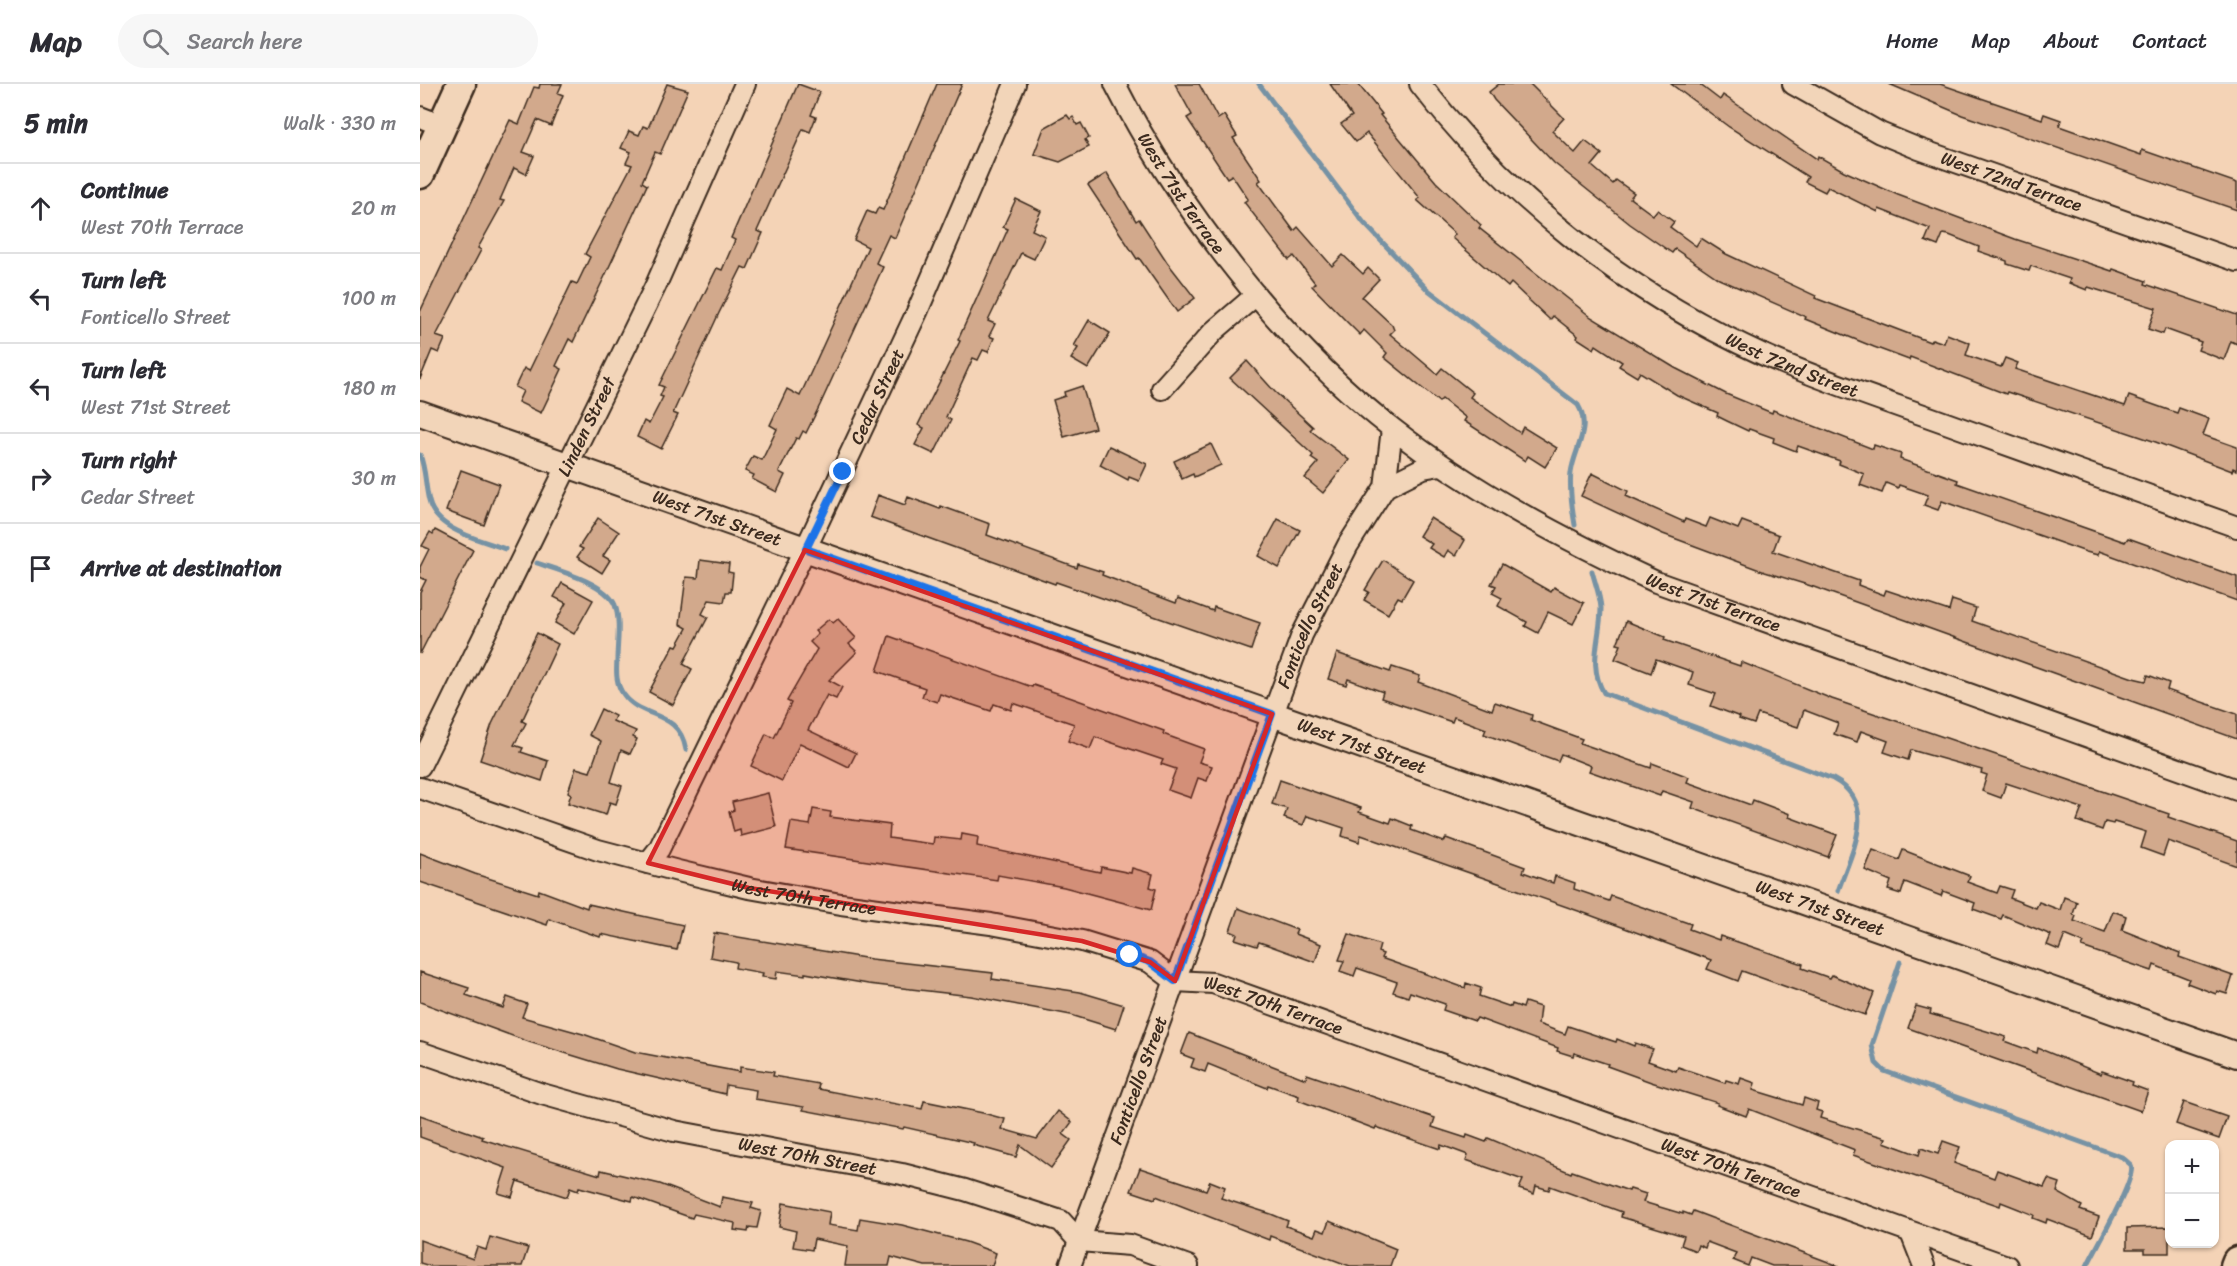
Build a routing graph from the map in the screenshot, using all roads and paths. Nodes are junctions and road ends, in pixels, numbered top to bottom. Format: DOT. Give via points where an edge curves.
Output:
graph roads {
  1 [pos="461,84"];
  2 [pos="745,84"];
  3 [pos="1015,84"];
  4 [pos="1115,84"];
  5 [pos="1420,84"];
  6 [pos="1793,84"];
  7 [pos="431,121"];
  8 [pos="420,174"];
  9 [pos="2237,261"];
  10 [pos="1256,295"];
  11 [pos="1162,388"];
  12 [pos="420,413"];
  13 [pos="1392,429"];
  14 [pos="1442,465"];
  15 [pos="568,466"];
  16 [pos="1385,487"];
  17 [pos="2237,527"];
  18 [pos="806,549"];
  19 [pos="1272,714"];
  20 [pos="420,766"];
  21 [pos="420,788"];
  22 [pos="2237,790"];
  23 [pos="648,863"];
  24 [pos="1175,981"];
  25 [pos="420,1052"];
  26 [pos="2237,1055"];
  27 [pos="1911,1233"];
  28 [pos="1079,1240"];
  29 [pos="2237,1261"];
  30 [pos="1999,1265"];
  31 [pos="1070,1266"];
  32 [pos="1188,1266"];
  33 [pos="1924,1266"];
  34 [pos="2235,1266"];
  1 -- 7 [label="main road"];
  2 -- 15 [label="street, Linden Street" via="655,288"];
  3 -- 18 [label="street, Cedar Street" via="917,312"];
  4 -- 10 [label="street, West 71st Terrace" via="1181,195"];
  5 -- 17 [label="street, West 72nd Street" via="1508,183 1572,239 1626,278 1717,333 1836,384"];
  6 -- 9 [label="street, West 72nd Terrace" via="1880,133 1918,149"];
  7 -- 8 [label="main road"];
  10 -- 11 [label="street" via="1215,331"];
  10 -- 13 [label="street, West 71st Terrace"];
  12 -- 15 [label="street, West 71st Street"];
  13 -- 14 [label="street, West 71st Terrace"];
  13 -- 16 [label="street, Fonticello Street"];
  14 -- 16 [label="street" via="1423,468"];
  14 -- 22 [label="street, West 71st Terrace" via="1541,526 1656,582"];
  15 -- 18 [label="street, West 71st Street"];
  15 -- 20 [label="street, Linden Street"];
  16 -- 19 [label="street, Fonticello Street" via="1326,584"];
  18 -- 19 [label="street, West 71st Street"];
  18 -- 23 [label="street, Cedar Street" via="659,849"];
  19 -- 24 [label="street, Fonticello Street"];
  19 -- 26 [label="street, West 71st Street"];
  21 -- 23 [label="street, West 70th Terrace" via="597,850"];
  23 -- 24 [label="street, West 70th Terrace" via="749,888 1082,941 1150,962"];
  24 -- 27 [label="street, West 70th Terrace" via="1213,983"];
  24 -- 28 [label="street, Fonticello Street"];
  25 -- 28 [label="street, West 70th Street" via="542,1094 674,1131 902,1174 965,1190 1061,1221"];
  27 -- 30 [label="street, West 70th Terrace"];
  27 -- 33 [label="street"];
  28 -- 31 [label="street, Fonticello Street"];
  28 -- 32 [label="street" via="1130,1245"];
  29 -- 34 [label="main road"];
}
